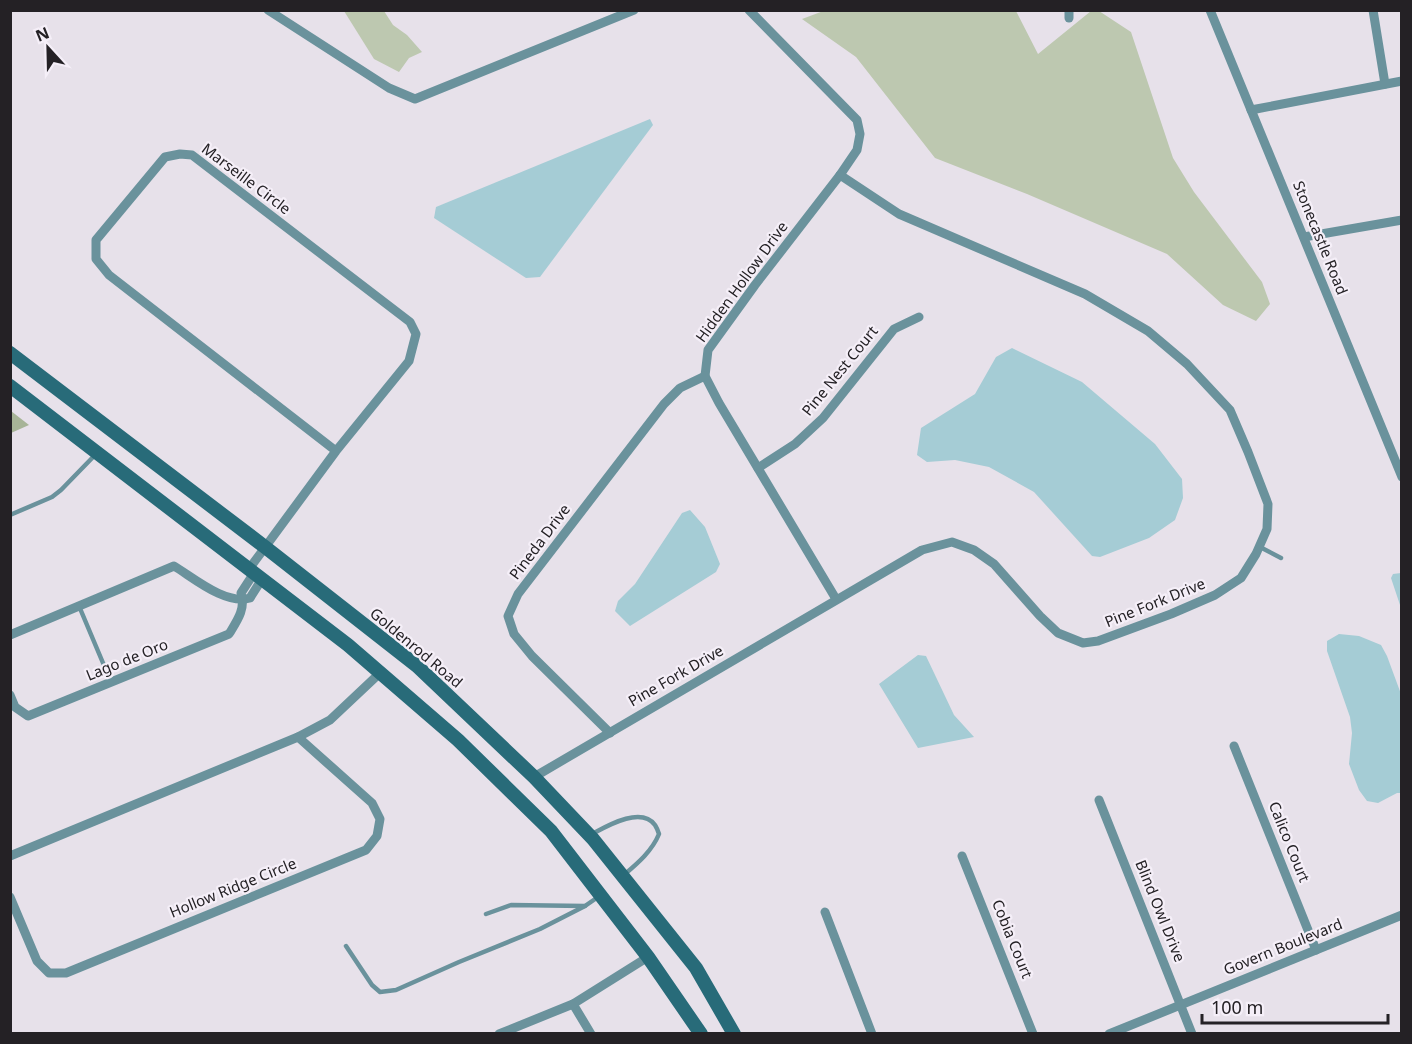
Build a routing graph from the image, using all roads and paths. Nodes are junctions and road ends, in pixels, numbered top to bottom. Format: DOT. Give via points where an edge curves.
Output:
graph roads {
  1 [pos="268,10"];
  2 [pos="606,10"];
  3 [pos="634,10"];
  4 [pos="749,10"];
  5 [pos="1210,10"];
  6 [pos="1373,10"];
  7 [pos="610,21"];
  8 [pos="1401,81"];
  9 [pos="1385,84"];
  10 [pos="1251,110"];
  11 [pos="840,175"];
  12 [pos="1401,220"];
  13 [pos="1304,237"];
  14 [pos="919,317"];
  15 [pos="10,353"];
  16 [pos="705,376"];
  17 [pos="10,386"];
  18 [pos="336,451"];
  19 [pos="97,453"];
  20 [pos="758,468"];
  21 [pos="1401,477"];
  22 [pos="10,515"];
  23 [pos="265,547"];
  24 [pos="1260,548"];
  25 [pos="1281,558"];
  26 [pos="255,573"];
  27 [pos="836,599"];
  28 [pos="243,600"];
  29 [pos="79,606"];
  30 [pos="10,635"];
  31 [pos="381,672"];
  32 [pos="111,682"];
  33 [pos="10,695"];
  34 [pos="610,733"];
  35 [pos="298,737"];
  36 [pos="1234,746"];
  37 [pos="534,777"];
  38 [pos="1099,800"];
  39 [pos="590,836"];
  40 [pos="10,856"];
  41 [pos="962,856"];
  42 [pos="623,876"];
  43 [pos="600,895"];
  44 [pos="10,897"];
  45 [pos="585,906"];
  46 [pos="825,912"];
  47 [pos="486,914"];
  48 [pos="1401,915"];
  49 [pos="346,946"];
  50 [pos="1316,950"];
  51 [pos="648,957"];
  52 [pos="573,1004"];
  53 [pos="1181,1004"];
  54 [pos="499,1034"];
  55 [pos="591,1034"];
  56 [pos="701,1034"];
  57 [pos="734,1034"];
  58 [pos="872,1034"];
  59 [pos="1034,1034"];
  60 [pos="1109,1034"];
  61 [pos="1192,1034"];
  1 -- 7 [label="street" via="389,88 415,99"];
  2 -- 7 [label="street"];
  3 -- 7 [label="street"];
  4 -- 11 [label="street, Hidden Hollow Drive" via="857,120 857,150"];
  5 -- 10 [label="street, Stonecastle Road"];
  6 -- 9 [label="street"];
  8 -- 9 [label="street"];
  9 -- 10 [label="street"];
  10 -- 13 [label="street, Stonecastle Road"];
  11 -- 16 [label="street, Hidden Hollow Drive" via="708,350"];
  11 -- 24 [label="street, Pine Fork Drive" via="899,214 1085,294 1148,331 1187,364 1230,410 1248,452 1268,504 1267,529"];
  12 -- 13 [label="street"];
  13 -- 21 [label="street, Stonecastle Road"];
  14 -- 20 [label="street, Pine Nest Court" via="894,329 823,418 795,444"];
  15 -- 23 [label="main road, Goldenrod Road"];
  16 -- 20 [label="street"];
  16 -- 34 [label="street, Pineda Drive" via="680,388 664,404 518,594 508,616 514,634 532,656"];
  17 -- 19 [label="main road"];
  18 -- 18 [label="street, Marseille Circle" via="109,276 96,258 96,240 165,157 192,155 410,322 416,334 409,361"];
  18 -- 23 [label="street, Marseille Circle"];
  19 -- 22 [label="lane" via="52,497"];
  19 -- 26 [label="main road"];
  20 -- 27 [label="street"];
  23 -- 26 [label="street, Marseille Circle"];
  23 -- 37 [label="main road, Goldenrod Road" via="417,666"];
  24 -- 25 [label="lane"];
  24 -- 27 [label="street, Pine Fork Drive" via="1241,578 1215,595 1098,641 1083,643 1058,633 994,564 974,550 952,542 922,549"];
  26 -- 28 [label="street, Lago de Oro" via="241,593"];
  26 -- 31 [label="main road"];
  27 -- 34 [label="street, Pine Fork Drive"];
  28 -- 29 [label="street" via="219,595 174,566"];
  28 -- 32 [label="street, Lago de Oro" via="243,611 229,634"];
  29 -- 30 [label="street"];
  29 -- 32 [label="lane"];
  31 -- 35 [label="street" via="330,720"];
  31 -- 43 [label="main road" via="551,831"];
  32 -- 33 [label="street, Lago de Oro" via="28,716 15,707"];
  34 -- 37 [label="street, Pine Fork Drive"];
  35 -- 40 [label="street"];
  35 -- 44 [label="street, Hollow Ridge Circle" via="372,803 380,819 377,836 366,850 66,973 49,973 37,960"];
  36 -- 50 [label="street, Calico Court"];
  37 -- 39 [label="main road, Goldenrod Road"];
  38 -- 53 [label="street, Blind Owl Drive"];
  39 -- 42 [label="main road, Goldenrod Road"];
  39 -- 42 [label="lane" via="614,822 635,817 655,824 659,834 655,843"];
  41 -- 59 [label="street, Cobia Court"];
  42 -- 57 [label="main road, Goldenrod Road" via="696,968"];
  43 -- 45 [label="lane"];
  43 -- 51 [label="main road"];
  45 -- 47 [label="lane" via="511,905"];
  45 -- 49 [label="lane" via="396,990 380,992 372,985"];
  46 -- 58 [label="street"];
  48 -- 50 [label="street, Govern Boulevard"];
  50 -- 53 [label="street, Govern Boulevard"];
  51 -- 52 [label="street"];
  51 -- 56 [label="main road"];
  52 -- 54 [label="street"];
  52 -- 55 [label="street"];
  53 -- 60 [label="street, Govern Boulevard"];
  53 -- 61 [label="street, Blind Owl Drive"];
}
